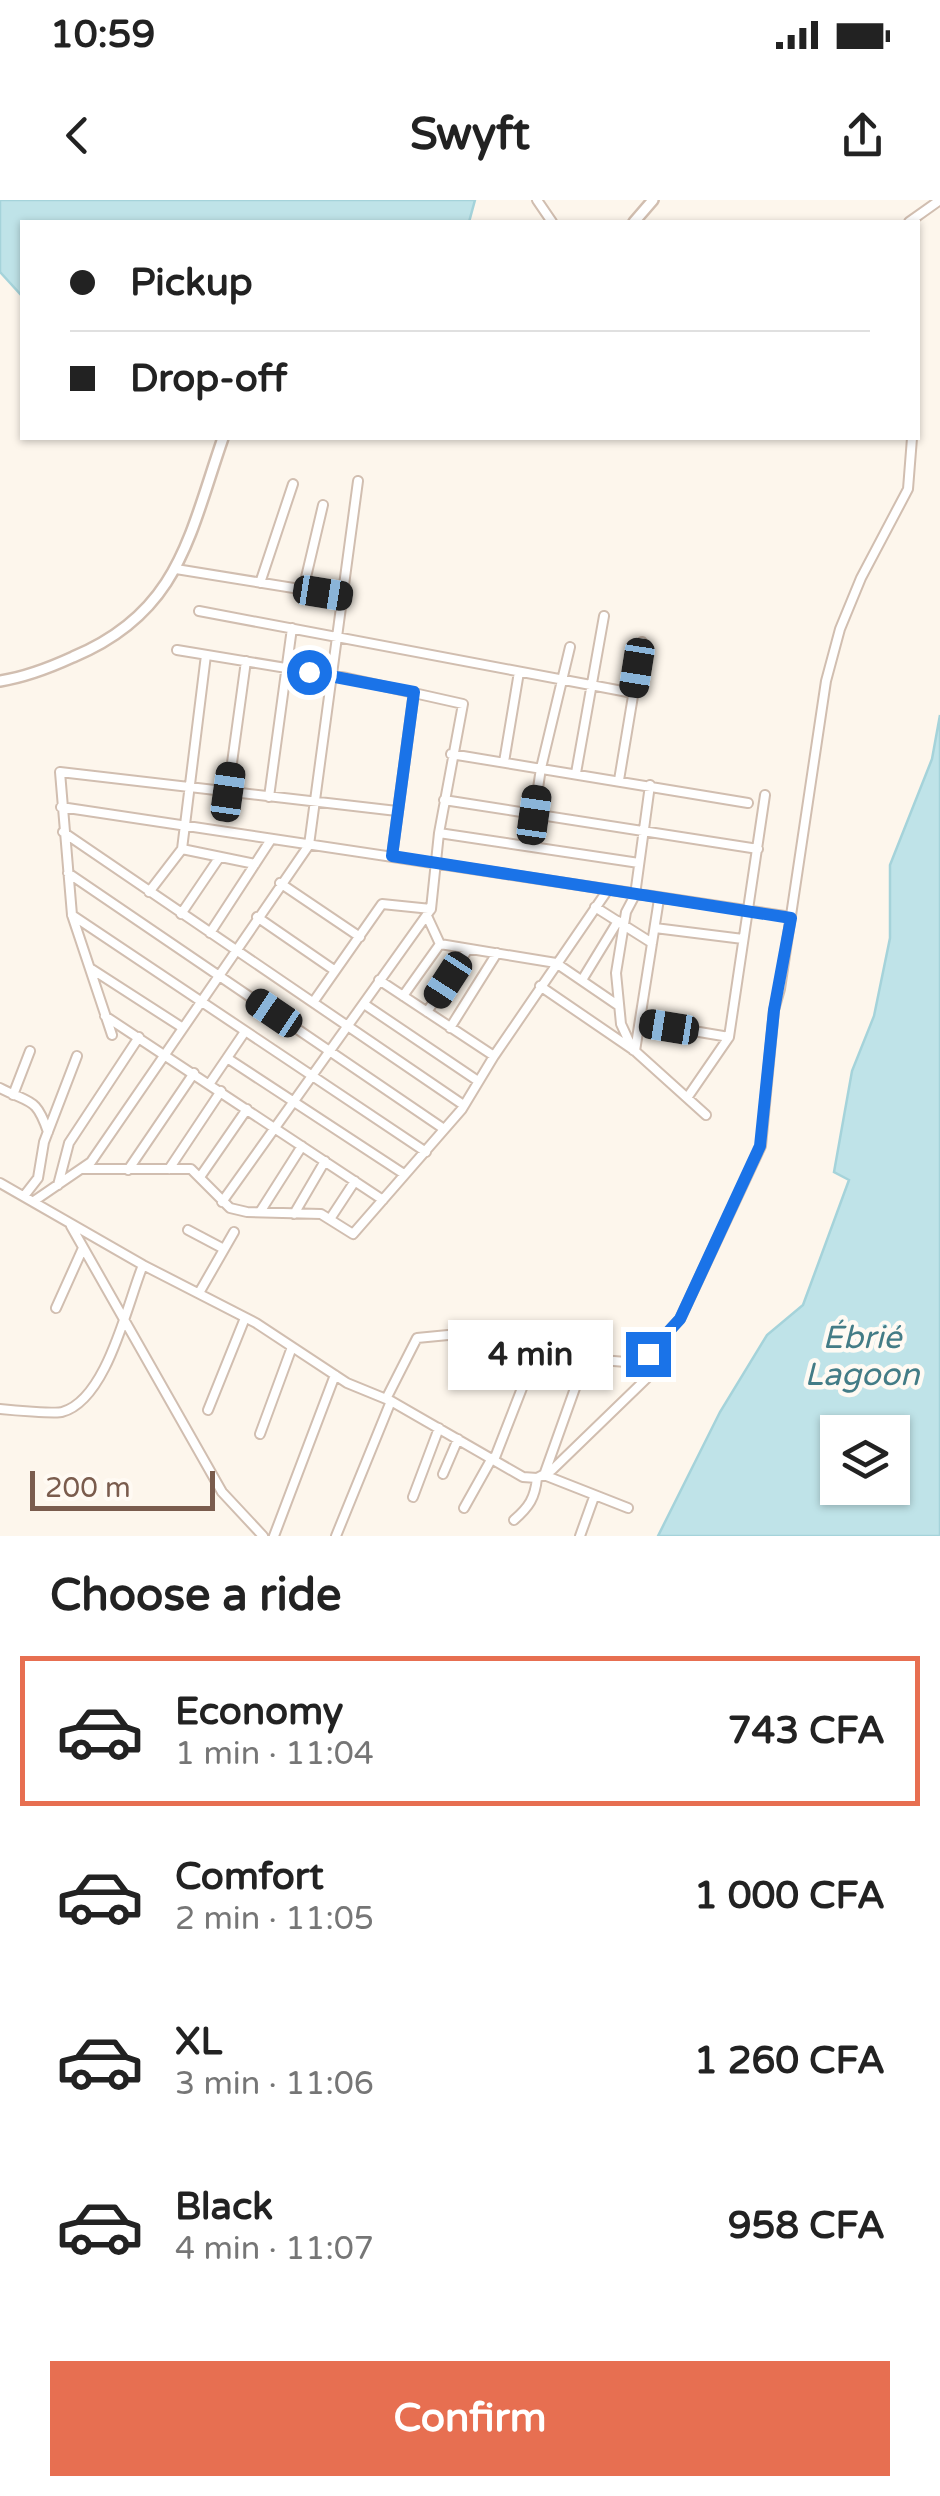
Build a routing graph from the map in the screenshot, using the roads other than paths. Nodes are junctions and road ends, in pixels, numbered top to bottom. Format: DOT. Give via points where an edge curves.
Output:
graph roads {
  1 [pos="653,200"];
  2 [pos="940,200"];
  3 [pos="636,220"];
  4 [pos="912,220"];
  5 [pos="222,440"];
  6 [pos="912,440"];
  7 [pos="358,481"];
  8 [pos="293,484"];
  9 [pos="323,505"];
  10 [pos="176,569"];
  11 [pos="260,583"];
  12 [pos="303,590"];
  13 [pos="343,596"];
  14 [pos="200,611"];
  15 [pos="604,616"];
  16 [pos="292,628"];
  17 [pos="335,636"];
  18 [pos="642,642"];
  19 [pos="570,647"];
  20 [pos="177,650"];
  21 [pos="206,655"];
  22 [pos="246,662"];
  23 [pos="286,668"];
  24 [pos="519,672"];
  25 [pos="332,676"];
  26 [pos="562,680"];
  27 [pos="0,681"];
  28 [pos="591,686"];
  29 [pos="414,692"];
  30 [pos="633,694"];
  31 [pos="451,754"];
  32 [pos="504,762"];
  33 [pos="541,768"];
  34 [pos="576,773"];
  35 [pos="618,780"];
  36 [pos="650,785"];
  37 [pos="189,787"];
  38 [pos="228,792"];
  39 [pos="765,795"];
  40 [pos="269,796"];
  41 [pos="444,800"];
  42 [pos="314,802"];
  43 [pos="748,802"];
  44 [pos="61,807"];
  45 [pos="397,812"];
  46 [pos="534,815"];
  47 [pos="186,825"];
  48 [pos="63,832"];
  49 [pos="643,832"];
  50 [pos="439,833"];
  51 [pos="270,840"];
  52 [pos="309,845"];
  53 [pos="182,849"];
  54 [pos="758,849"];
  55 [pos="392,856"];
  56 [pos="220,858"];
  57 [pos="639,862"];
  58 [pos="255,864"];
  59 [pos="434,865"];
  60 [pos="67,872"];
  61 [pos="280,882"];
  62 [pos="607,891"];
  63 [pos="149,892"];
  64 [pos="635,895"];
  65 [pos="660,898"];
  66 [pos="595,907"];
  67 [pos="748,911"];
  68 [pos="429,912"];
  69 [pos="182,914"];
  70 [pos="72,915"];
  71 [pos="257,916"];
  72 [pos="791,918"];
  73 [pos="620,923"];
  74 [pos="655,928"];
  75 [pos="210,933"];
  76 [pos="360,937"];
  77 [pos="744,939"];
  78 [pos="652,943"];
  79 [pos="440,944"];
  80 [pos="235,949"];
  81 [pos="468,949"];
  82 [pos="497,954"];
  83 [pos="556,963"];
  84 [pos="89,968"];
  85 [pos="334,970"];
  86 [pos="218,976"];
  87 [pos="379,980"];
  88 [pos="582,980"];
  89 [pos="540,986"];
  90 [pos="403,996"];
  91 [pos="314,1001"];
  92 [pos="200,1002"];
  93 [pos="364,1004"];
  94 [pos="619,1006"];
  95 [pos="427,1012"];
  96 [pos="106,1016"];
  97 [pos="640,1022"];
  98 [pos="350,1025"];
  99 [pos="183,1028"];
  100 [pos="450,1028"];
  101 [pos="244,1033"];
  102 [pos="112,1036"];
  103 [pos="139,1037"];
  104 [pos="729,1037"];
  105 [pos="634,1050"];
  106 [pos="30,1051"];
  107 [pos="330,1051"];
  108 [pos="164,1054"];
  109 [pos="77,1056"];
  110 [pos="494,1056"];
  111 [pos="227,1058"];
  112 [pos="194,1073"];
  113 [pos="311,1078"];
  114 [pos="478,1080"];
  115 [pos="210,1083"];
  116 [pos="0,1088"];
  117 [pos="221,1091"];
  118 [pos="14,1095"];
  119 [pos="687,1098"];
  120 [pos="292,1104"];
  121 [pos="462,1104"];
  122 [pos="247,1109"];
  123 [pos="706,1115"];
  124 [pos="274,1128"];
  125 [pos="444,1129"];
  126 [pos="48,1132"];
  127 [pos="302,1146"];
  128 [pos="426,1152"];
  129 [pos="325,1161"];
  130 [pos="82,1169"];
  131 [pos="169,1169"];
  132 [pos="128,1170"];
  133 [pos="404,1174"];
  134 [pos="200,1177"];
  135 [pos="355,1181"];
  136 [pos="0,1183"];
  137 [pos="58,1185"];
  138 [pos="24,1196"];
  139 [pos="383,1200"];
  140 [pos="34,1201"];
  141 [pos="222,1202"];
  142 [pos="260,1212"];
  143 [pos="294,1214"];
  144 [pos="330,1219"];
  145 [pos="68,1222"];
  146 [pos="188,1230"];
  147 [pos="234,1232"];
  148 [pos="82,1248"];
  149 [pos="224,1249"];
  150 [pos="143,1265"];
  151 [pos="199,1294"];
  152 [pos="56,1308"];
  153 [pos="245,1318"];
  154 [pos="122,1321"];
  155 [pos="540,1342"];
  156 [pos="566,1346"];
  157 [pos="292,1347"];
  158 [pos="648,1354"];
  159 [pos="335,1375"];
  160 [pos="388,1400"];
  161 [pos="0,1410"];
  162 [pos="208,1410"];
  163 [pos="439,1428"];
  164 [pos="260,1434"];
  165 [pos="458,1439"];
  166 [pos="493,1459"];
  167 [pos="443,1474"];
  168 [pos="540,1476"];
  169 [pos="413,1497"];
  170 [pos="594,1497"];
  171 [pos="464,1508"];
  172 [pos="628,1508"];
  173 [pos="514,1520"];
  174 [pos="262,1536"];
  175 [pos="274,1536"];
  176 [pos="336,1536"];
  177 [pos="580,1536"];
  1 -- 3 [label="street"];
  2 -- 4 [label="street"];
  5 -- 10 [label="street"];
  6 -- 72 [label="street" via="908,489 840,629 826,682"];
  7 -- 13 [label="street"];
  8 -- 11 [label="street"];
  9 -- 12 [label="street"];
  10 -- 11 [label="street"];
  10 -- 27 [label="street" via="158,599 117,636 25,677"];
  11 -- 12 [label="street"];
  12 -- 13 [label="street"];
  13 -- 17 [label="street"];
  14 -- 16 [label="street"];
  15 -- 28 [label="street"];
  16 -- 17 [label="street"];
  16 -- 23 [label="street"];
  17 -- 24 [label="street"];
  17 -- 25 [label="street"];
  18 -- 30 [label="street"];
  19 -- 26 [label="street"];
  20 -- 21 [label="street"];
  21 -- 22 [label="street"];
  21 -- 37 [label="street"];
  22 -- 23 [label="street"];
  22 -- 38 [label="street"];
  23 -- 25 [label="street"];
  23 -- 40 [label="street"];
  24 -- 26 [label="street"];
  24 -- 32 [label="street"];
  25 -- 29 [label="street"];
  25 -- 42 [label="street"];
  26 -- 28 [label="street"];
  26 -- 33 [label="street"];
  28 -- 30 [label="street"];
  28 -- 34 [label="street"];
  29 -- 31 [label="street" via="462,704"];
  29 -- 45 [label="street"];
  30 -- 35 [label="street"];
  31 -- 32 [label="street"];
  31 -- 41 [label="street"];
  32 -- 33 [label="street"];
  33 -- 34 [label="street"];
  33 -- 46 [label="street"];
  34 -- 35 [label="street"];
  35 -- 36 [label="street"];
  36 -- 43 [label="street"];
  36 -- 49 [label="street"];
  37 -- 38 [label="street"];
  37 -- 44 [label="street" via="60,772"];
  37 -- 47 [label="street"];
  38 -- 40 [label="street"];
  39 -- 54 [label="street"];
  40 -- 42 [label="street"];
  41 -- 46 [label="street"];
  41 -- 50 [label="street"];
  42 -- 45 [label="street"];
  42 -- 52 [label="street"];
  44 -- 47 [label="street"];
  44 -- 48 [label="street"];
  45 -- 55 [label="street"];
  46 -- 49 [label="street"];
  47 -- 51 [label="street"];
  47 -- 53 [label="street"];
  48 -- 60 [label="street"];
  48 -- 63 [label="street"];
  49 -- 54 [label="street"];
  49 -- 57 [label="street"];
  50 -- 57 [label="street"];
  50 -- 59 [label="street"];
  51 -- 52 [label="street"];
  51 -- 58 [label="street"];
  52 -- 55 [label="street"];
  52 -- 61 [label="street"];
  53 -- 56 [label="street"];
  53 -- 63 [label="street"];
  54 -- 67 [label="street"];
  55 -- 59 [label="street"];
  56 -- 58 [label="street"];
  56 -- 69 [label="street"];
  57 -- 64 [label="street"];
  58 -- 75 [label="street"];
  59 -- 62 [label="street"];
  59 -- 68 [label="street"];
  60 -- 70 [label="street"];
  60 -- 86 [label="street"];
  61 -- 71 [label="street"];
  61 -- 76 [label="street"];
  62 -- 64 [label="street"];
  62 -- 66 [label="street"];
  63 -- 69 [label="street"];
  64 -- 65 [label="street"];
  64 -- 73 [label="street"];
  65 -- 67 [label="street"];
  65 -- 74 [label="street"];
  66 -- 73 [label="street"];
  66 -- 83 [label="street"];
  67 -- 72 [label="street"];
  67 -- 77 [label="street"];
  68 -- 76 [label="street" via="382,904"];
  68 -- 79 [label="street"];
  68 -- 87 [label="street"];
  69 -- 75 [label="street"];
  70 -- 84 [label="street"];
  70 -- 92 [label="street"];
  71 -- 80 [label="street"];
  71 -- 85 [label="street"];
  72 -- 158 [label="street" via="760,1146 680,1319"];
  73 -- 78 [label="street"];
  73 -- 88 [label="street"];
  73 -- 94 [label="street"];
  74 -- 77 [label="street"];
  74 -- 78 [label="street"];
  75 -- 80 [label="street"];
  76 -- 85 [label="street"];
  77 -- 104 [label="street"];
  78 -- 97 [label="street"];
  79 -- 81 [label="street"];
  79 -- 90 [label="street"];
  80 -- 86 [label="street"];
  80 -- 91 [label="street"];
  81 -- 82 [label="street"];
  81 -- 95 [label="street"];
  82 -- 83 [label="street"];
  82 -- 100 [label="street"];
  83 -- 88 [label="street"];
  83 -- 89 [label="street"];
  84 -- 96 [label="street"];
  84 -- 99 [label="street"];
  85 -- 91 [label="street"];
  86 -- 92 [label="street"];
  86 -- 107 [label="street"];
  87 -- 90 [label="street"];
  87 -- 93 [label="street"];
  88 -- 94 [label="street"];
  89 -- 105 [label="street"];
  89 -- 110 [label="street"];
  90 -- 95 [label="street"];
  91 -- 98 [label="street"];
  92 -- 99 [label="street"];
  92 -- 101 [label="street"];
  93 -- 98 [label="street"];
  93 -- 114 [label="street"];
  94 -- 105 [label="street"];
  95 -- 100 [label="street"];
  96 -- 102 [label="street"];
  96 -- 103 [label="street"];
  97 -- 104 [label="street"];
  97 -- 105 [label="street"];
  98 -- 107 [label="street"];
  98 -- 121 [label="street"];
  99 -- 108 [label="street"];
  100 -- 110 [label="street"];
  101 -- 111 [label="street"];
  101 -- 113 [label="street"];
  103 -- 108 [label="street"];
  103 -- 137 [label="street" via="70,1143"];
  104 -- 119 [label="street"];
  105 -- 119 [label="street"];
  106 -- 118 [label="street"];
  107 -- 113 [label="street"];
  107 -- 125 [label="street"];
  108 -- 112 [label="street"];
  108 -- 130 [label="street"];
  109 -- 126 [label="street"];
  110 -- 114 [label="street"];
  111 -- 115 [label="street"];
  111 -- 120 [label="street"];
  112 -- 115 [label="street"];
  112 -- 132 [label="street"];
  113 -- 120 [label="street"];
  113 -- 128 [label="street"];
  114 -- 121 [label="street"];
  115 -- 117 [label="street"];
  116 -- 118 [label="street"];
  117 -- 122 [label="street"];
  117 -- 131 [label="street"];
  118 -- 126 [label="street" via="36,1104"];
  119 -- 123 [label="street"];
  120 -- 124 [label="street"];
  120 -- 133 [label="street"];
  121 -- 125 [label="street"];
  122 -- 124 [label="street"];
  122 -- 134 [label="street"];
  124 -- 127 [label="street"];
  124 -- 141 [label="street"];
  125 -- 128 [label="street"];
  126 -- 138 [label="street" via="38,1178"];
  127 -- 129 [label="street"];
  127 -- 142 [label="street"];
  128 -- 133 [label="street"];
  129 -- 135 [label="street"];
  129 -- 143 [label="street"];
  130 -- 132 [label="street"];
  130 -- 137 [label="street"];
  131 -- 132 [label="street"];
  131 -- 134 [label="street"];
  133 -- 139 [label="street"];
  134 -- 141 [label="street"];
  135 -- 139 [label="street"];
  135 -- 144 [label="street"];
  136 -- 138 [label="street"];
  137 -- 140 [label="street"];
  138 -- 140 [label="street"];
  139 -- 144 [label="street" via="353,1234"];
  140 -- 145 [label="street"];
  141 -- 142 [label="street"];
  142 -- 143 [label="street"];
  143 -- 144 [label="street"];
  145 -- 148 [label="street"];
  145 -- 150 [label="street"];
  146 -- 149 [label="street"];
  147 -- 149 [label="street"];
  148 -- 152 [label="street"];
  148 -- 154 [label="street"];
  149 -- 151 [label="street"];
  150 -- 151 [label="street"];
  150 -- 154 [label="street"];
  151 -- 153 [label="street"];
  153 -- 157 [label="street"];
  153 -- 162 [label="street"];
  154 -- 161 [label="street" via="93,1390 66,1411"];
  154 -- 174 [label="street" via="222,1492"];
  155 -- 156 [label="street"];
  155 -- 160 [label="street" via="479,1332 417,1338"];
  155 -- 166 [label="street"];
  157 -- 159 [label="street"];
  157 -- 164 [label="street"];
  158 -- 168 [label="street" via="646,1379"];
  158 -- 168 [label="street" via="584,1363"];
  159 -- 160 [label="street"];
  159 -- 175 [label="street"];
  160 -- 163 [label="street"];
  160 -- 176 [label="street"];
  163 -- 165 [label="street"];
  163 -- 169 [label="street"];
  165 -- 166 [label="street"];
  165 -- 167 [label="street"];
  166 -- 168 [label="street" via="523,1476"];
  166 -- 171 [label="street"];
  168 -- 170 [label="street"];
  168 -- 173 [label="street" via="528,1508"];
  170 -- 172 [label="street"];
  170 -- 177 [label="street"];
}
